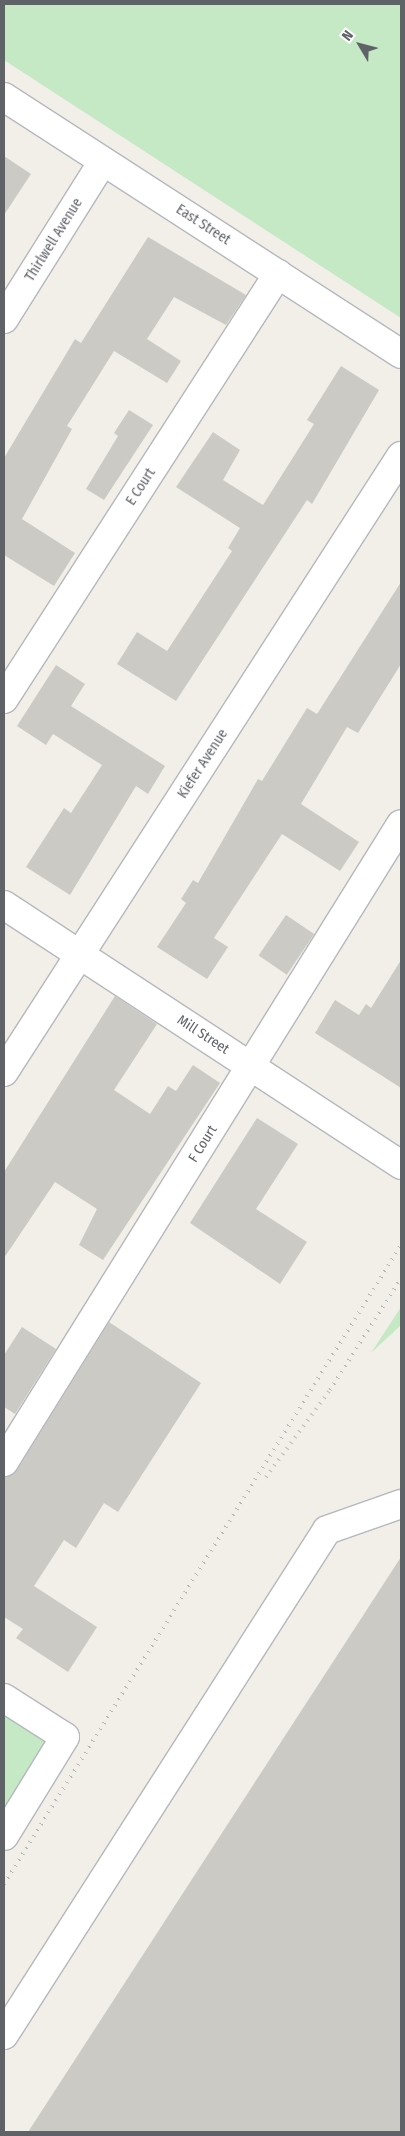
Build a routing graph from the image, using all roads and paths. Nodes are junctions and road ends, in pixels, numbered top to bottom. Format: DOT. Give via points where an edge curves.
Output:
graph roads {
  1 [pos="4,97"];
  2 [pos="103,161"];
  3 [pos="278,274"];
  4 [pos="4,319"];
  5 [pos="401,354"];
  6 [pos="401,456"];
  7 [pos="4,699"];
  8 [pos="401,824"];
  9 [pos="4,905"];
  10 [pos="80,955"];
  11 [pos="251,1067"];
  12 [pos="4,1072"];
  13 [pos="401,1165"];
  14 [pos="4,1462"];
  15 [pos="401,1504"];
  16 [pos="4,1698"];
  17 [pos="4,1836"];
  18 [pos="4,2035"];
  1 -- 2 [label="street, East Street"];
  2 -- 3 [label="street, East Street"];
  2 -- 4 [label="street, Thirlwell Avenue"];
  3 -- 5 [label="street, East Street"];
  3 -- 7 [label="street, E Court"];
  6 -- 10 [label="street, Kiefer Avenue"];
  8 -- 11 [label="street, F Court"];
  9 -- 10 [label="street, Mill Street"];
  10 -- 11 [label="street, Mill Street"];
  10 -- 12 [label="street, Kiefer Avenue"];
  11 -- 13 [label="street, Mill Street"];
  11 -- 14 [label="street, F Court"];
  15 -- 18 [label="street" via="327,1530"];
  16 -- 17 [label="street" via="65,1737"];
}
